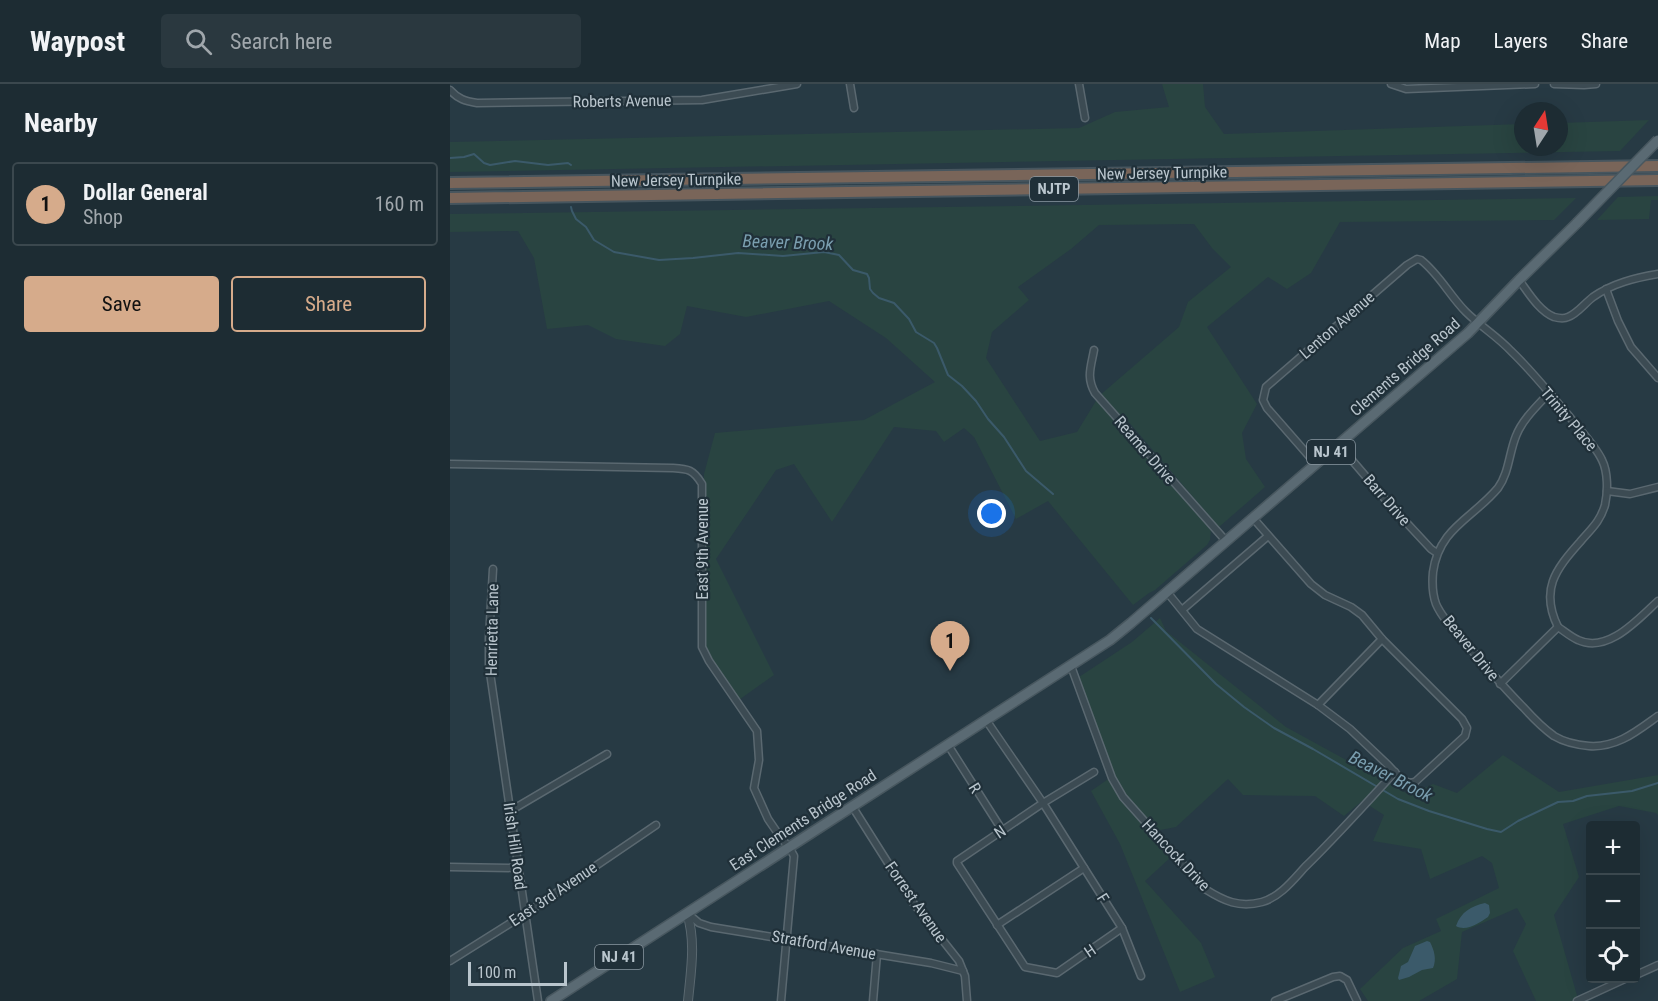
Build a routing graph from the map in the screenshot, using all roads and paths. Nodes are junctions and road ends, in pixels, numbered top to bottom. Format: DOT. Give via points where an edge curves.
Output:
graph roads {
  1 [pos="797,84"];
  2 [pos="850,84"];
  3 [pos="1078,84"];
  4 [pos="1391,84"];
  5 [pos="1535,84"];
  6 [pos="1554,84"];
  7 [pos="1596,84"];
  8 [pos="1457,85"];
  9 [pos="450,90"];
  10 [pos="854,108"];
  11 [pos="1085,118"];
  12 [pos="1658,140"];
  13 [pos="1658,166"];
  14 [pos="450,178"];
  15 [pos="1658,180"];
  16 [pos="528,182"];
  17 [pos="450,183"];
  18 [pos="450,199"];
  19 [pos="1417,259"];
  20 [pos="1658,274"];
  21 [pos="1519,280"];
  22 [pos="1606,289"];
  23 [pos="1478,323"];
  24 [pos="1094,350"];
  25 [pos="1658,378"];
  26 [pos="1549,393"];
  27 [pos="1339,445"];
  28 [pos="450,464"];
  29 [pos="1316,464"];
  30 [pos="1658,487"];
  31 [pos="1607,491"];
  32 [pos="1252,518"];
  33 [pos="1269,536"];
  34 [pos="1226,541"];
  35 [pos="1437,553"];
  36 [pos="493,569"];
  37 [pos="1167,592"];
  38 [pos="1658,601"];
  39 [pos="1182,610"];
  40 [pos="1558,627"];
  41 [pos="1382,639"];
  42 [pos="1071,666"];
  43 [pos="1500,684"];
  44 [pos="1318,705"];
  45 [pos="1658,716"];
  46 [pos="987,720"];
  47 [pos="948,745"];
  48 [pos="607,754"];
  49 [pos="503,762"];
  50 [pos="1094,772"];
  51 [pos="1395,772"];
  52 [pos="1043,803"];
  53 [pos="852,806"];
  54 [pos="510,811"];
  55 [pos="656,825"];
  56 [pos="1002,831"];
  57 [pos="789,847"];
  58 [pos="450,867"];
  59 [pos="518,868"];
  60 [pos="1084,868"];
  61 [pos="687,912"];
  62 [pos="525,914"];
  63 [pos="997,925"];
  64 [pos="1122,928"];
  65 [pos="786,938"];
  66 [pos="877,954"];
  67 [pos="450,961"];
  68 [pos="1658,965"];
  69 [pos="963,971"];
  70 [pos="1640,973"];
  71 [pos="1140,976"];
  72 [pos="1616,983"];
  73 [pos="538,1001"];
  74 [pos="551,1001"];
  75 [pos="688,1001"];
  76 [pos="781,1001"];
  77 [pos="873,1001"];
  78 [pos="967,1001"];
  79 [pos="1275,1001"];
  80 [pos="1357,1001"];
  81 [pos="1577,1001"];
  1 -- 9 [label="street, Roberts Avenue" via="702,100 477,103 463,100"];
  2 -- 10 [label="street"];
  3 -- 11 [label="street"];
  4 -- 8 [label="street" via="1406,88"];
  5 -- 8 [label="street"];
  6 -- 7 [label="street"];
  12 -- 21 [label="main road, Clements Bridge Road / NJ 41, bridge"];
  13 -- 16 [label="highway, New Jersey Turnpike / NJTP"];
  14 -- 16 [label="highway"];
  15 -- 18 [label="highway, New Jersey Turnpike / NJTP"];
  16 -- 17 [label="highway, New Jersey Turnpike / NJTP"];
  19 -- 23 [label="street, Trinity Place" via="1425,262"];
  19 -- 29 [label="street, Lenton Avenue" via="1266,387 1263,400 1267,408"];
  20 -- 22 [label="street" via="1633,278"];
  21 -- 22 [label="street" via="1544,310 1562,318 1569,317"];
  21 -- 23 [label="main road, Clements Bridge Road / NJ 41"];
  22 -- 25 [label="street" via="1631,347"];
  23 -- 26 [label="street, Trinity Place" via="1511,350"];
  23 -- 27 [label="main road, Clements Bridge Road / NJ 41"];
  24 -- 34 [label="street, Reamer Drive" via="1089,383 1095,393"];
  26 -- 31 [label="street, Trinity Place" via="1602,459"];
  26 -- 35 [label="street, Beaver Drive" via="1516,435 1498,487 1444,539"];
  27 -- 29 [label="main road, Clements Bridge Road / NJ 41"];
  27 -- 35 [label="street, Barr Drive"];
  28 -- 57 [label="street, East 9th Avenue" via="680,468 697,475 702,483 702,647 757,731 759,760 754,788 768,819"];
  29 -- 32 [label="main road, Clements Bridge Road / NJ 41"];
  30 -- 31 [label="street" via="1630,494"];
  31 -- 40 [label="street, Trinity Place" via="1598,523 1552,580 1549,602"];
  32 -- 33 [label="street"];
  32 -- 34 [label="main road, Clements Bridge Road / NJ 41"];
  33 -- 39 [label="street"];
  33 -- 41 [label="street" via="1311,584 1362,615"];
  34 -- 37 [label="main road, Clements Bridge Road / NJ 41"];
  35 -- 43 [label="street, Beaver Drive" via="1433,573 1437,606"];
  36 -- 49 [label="street, Henrietta Lane" via="489,666"];
  37 -- 39 [label="street"];
  37 -- 42 [label="main road, Clements Bridge Road / NJ 41" via="1124,629"];
  38 -- 40 [label="street" via="1622,633 1598,643 1579,640"];
  39 -- 44 [label="street" via="1197,629"];
  40 -- 43 [label="street"];
  41 -- 44 [label="street"];
  41 -- 51 [label="street" via="1462,718 1467,728 1465,736 1415,782 1406,782"];
  42 -- 46 [label="main road, East Clements Bridge Road / NJ 41"];
  42 -- 51 [label="street, Hancock Drive" via="1123,797 1205,889 1238,905 1264,902 1281,891"];
  43 -- 45 [label="street, Beaver Drive" via="1556,737 1588,746 1620,741"];
  44 -- 51 [label="street"];
  46 -- 47 [label="main road, East Clements Bridge Road / NJ 41"];
  46 -- 52 [label="street"];
  47 -- 53 [label="main road, East Clements Bridge Road / NJ 41"];
  47 -- 56 [label="street, R"];
  48 -- 54 [label="street"];
  49 -- 54 [label="street, Irish Hill Road"];
  50 -- 52 [label="street, N"];
  52 -- 56 [label="street, N"];
  52 -- 60 [label="street, F"];
  53 -- 57 [label="main road, East Clements Bridge Road / NJ 41"];
  53 -- 69 [label="street, Forrest Avenue" via="914,904"];
  54 -- 59 [label="street, Irish Hill Road"];
  55 -- 62 [label="street, East 3rd Avenue"];
  56 -- 63 [label="street, N" via="957,861"];
  57 -- 61 [label="main road, East Clements Bridge Road / NJ 41"];
  57 -- 65 [label="street" via="794,856"];
  58 -- 59 [label="street"];
  59 -- 62 [label="street, Irish Hill Road"];
  60 -- 63 [label="street"];
  60 -- 64 [label="street, F"];
  61 -- 65 [label="street, Stratford Avenue" via="711,927"];
  61 -- 74 [label="main road, East Clements Bridge Road / NJ 41"];
  61 -- 75 [label="street" via="693,940"];
  62 -- 67 [label="street, East 3rd Avenue"];
  62 -- 73 [label="street, Irish Hill Road"];
  63 -- 64 [label="street, H" via="1026,967 1057,973"];
  64 -- 71 [label="street, F"];
  65 -- 66 [label="street, Stratford Avenue"];
  65 -- 76 [label="street"];
  66 -- 69 [label="street, Stratford Avenue"];
  66 -- 77 [label="street"];
  68 -- 70 [label="street"];
  69 -- 78 [label="street, Forrest Avenue"];
  72 -- 81 [label="street"];
  79 -- 80 [label="street" via="1340,976 1347,980"];
}
